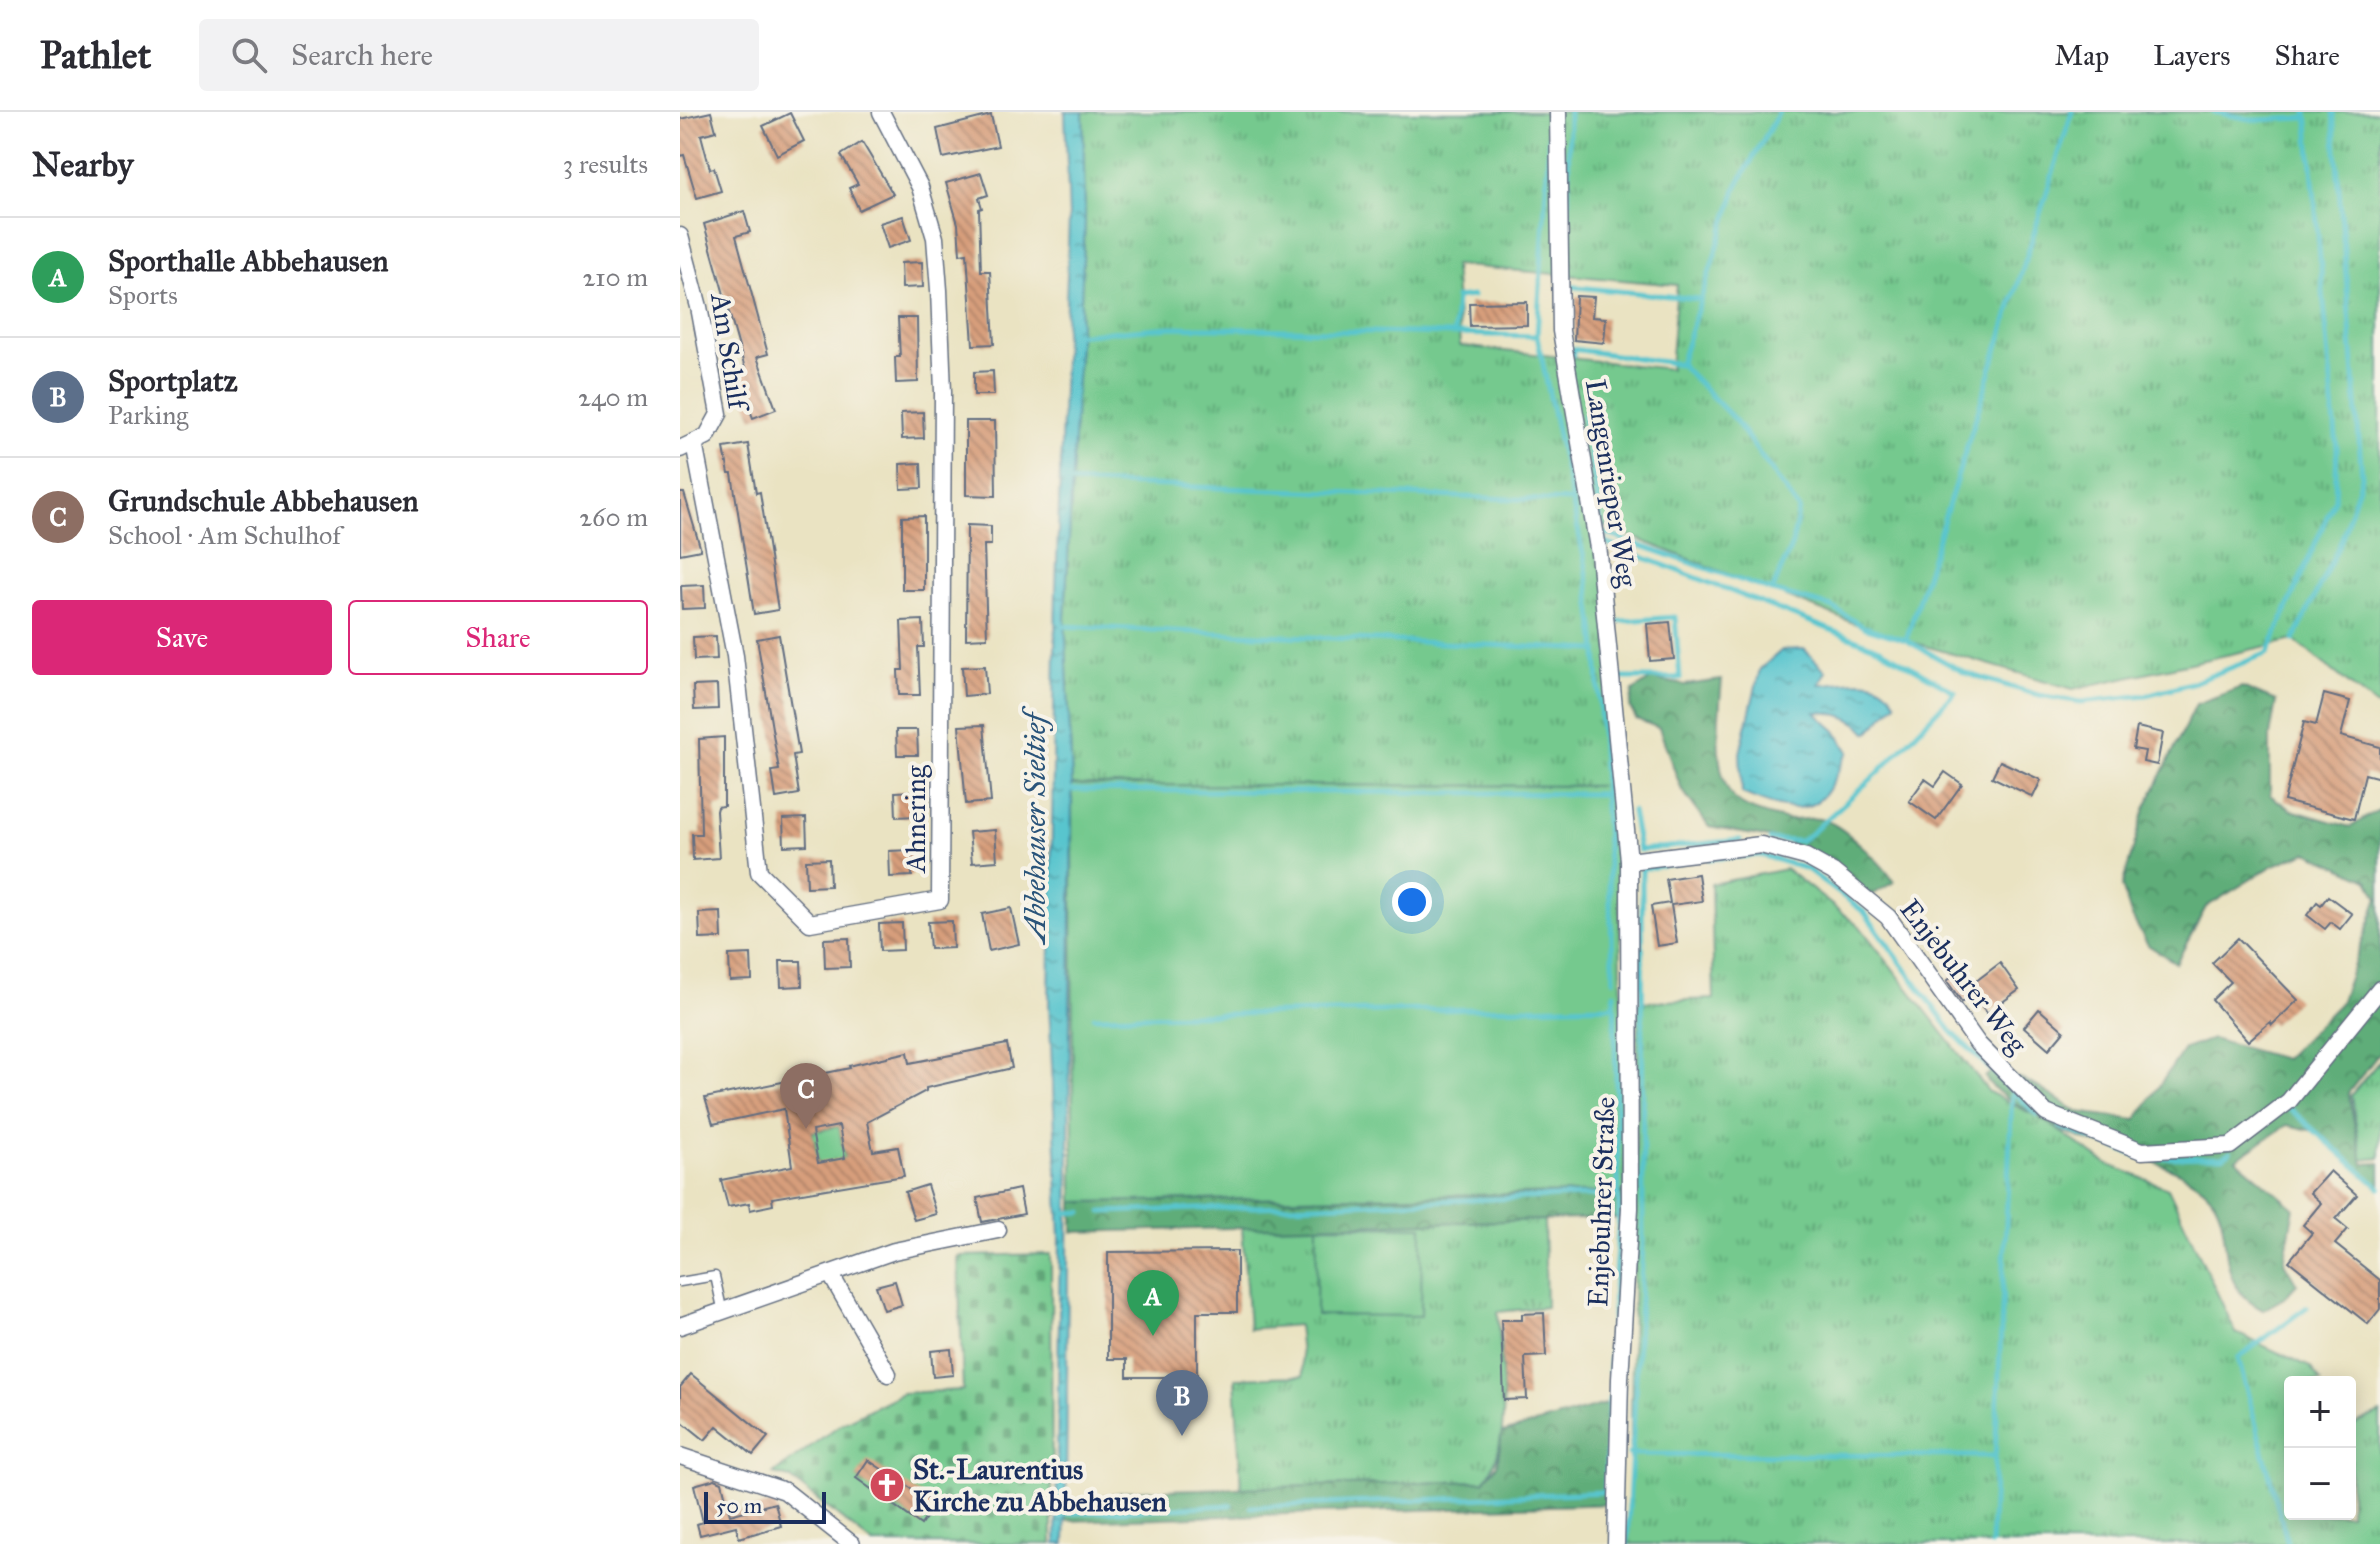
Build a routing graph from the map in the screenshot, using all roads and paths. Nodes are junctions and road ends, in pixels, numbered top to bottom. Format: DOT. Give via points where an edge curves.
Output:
graph roads {
  1 [pos="881,112"];
  2 [pos="1558,112"];
  3 [pos="680,236"];
  4 [pos="715,427"];
  5 [pos="687,446"];
  6 [pos="1629,861"];
  7 [pos="2380,989"];
  8 [pos="998,1230"];
  9 [pos="831,1275"];
  10 [pos="680,1282"];
  11 [pos="723,1313"];
  12 [pos="680,1326"];
  13 [pos="888,1374"];
  14 [pos="680,1456"];
  15 [pos="852,1544"];
  16 [pos="1616,1544"];
  1 -- 5 [label="street, Ahnering" via="920,187 935,238 938,277 943,392 940,900 810,923 759,872 735,656"];
  2 -- 6 [label="street, Langenrieper Weg" via="1561,331 1599,554"];
  3 -- 4 [label="street, Am Schilf" via="719,414"];
  4 -- 5 [label="street, Ahnering"];
  6 -- 7 [label="street, Enjebuhrer Weg" via="1761,845 1806,857 1833,872 1888,917 1978,1044 2046,1113 2142,1151 2230,1146 2289,1101"];
  6 -- 16 [label="street, Enjebuhrer Straße" via="1630,1208"];
  8 -- 9 [label="street" via="894,1251"];
  9 -- 11 [label="street"];
  9 -- 13 [label="street"];
  10 -- 11 [label="lane" via="715,1276"];
  11 -- 12 [label="street"];
  14 -- 15 [label="street" via="785,1491"];
}
